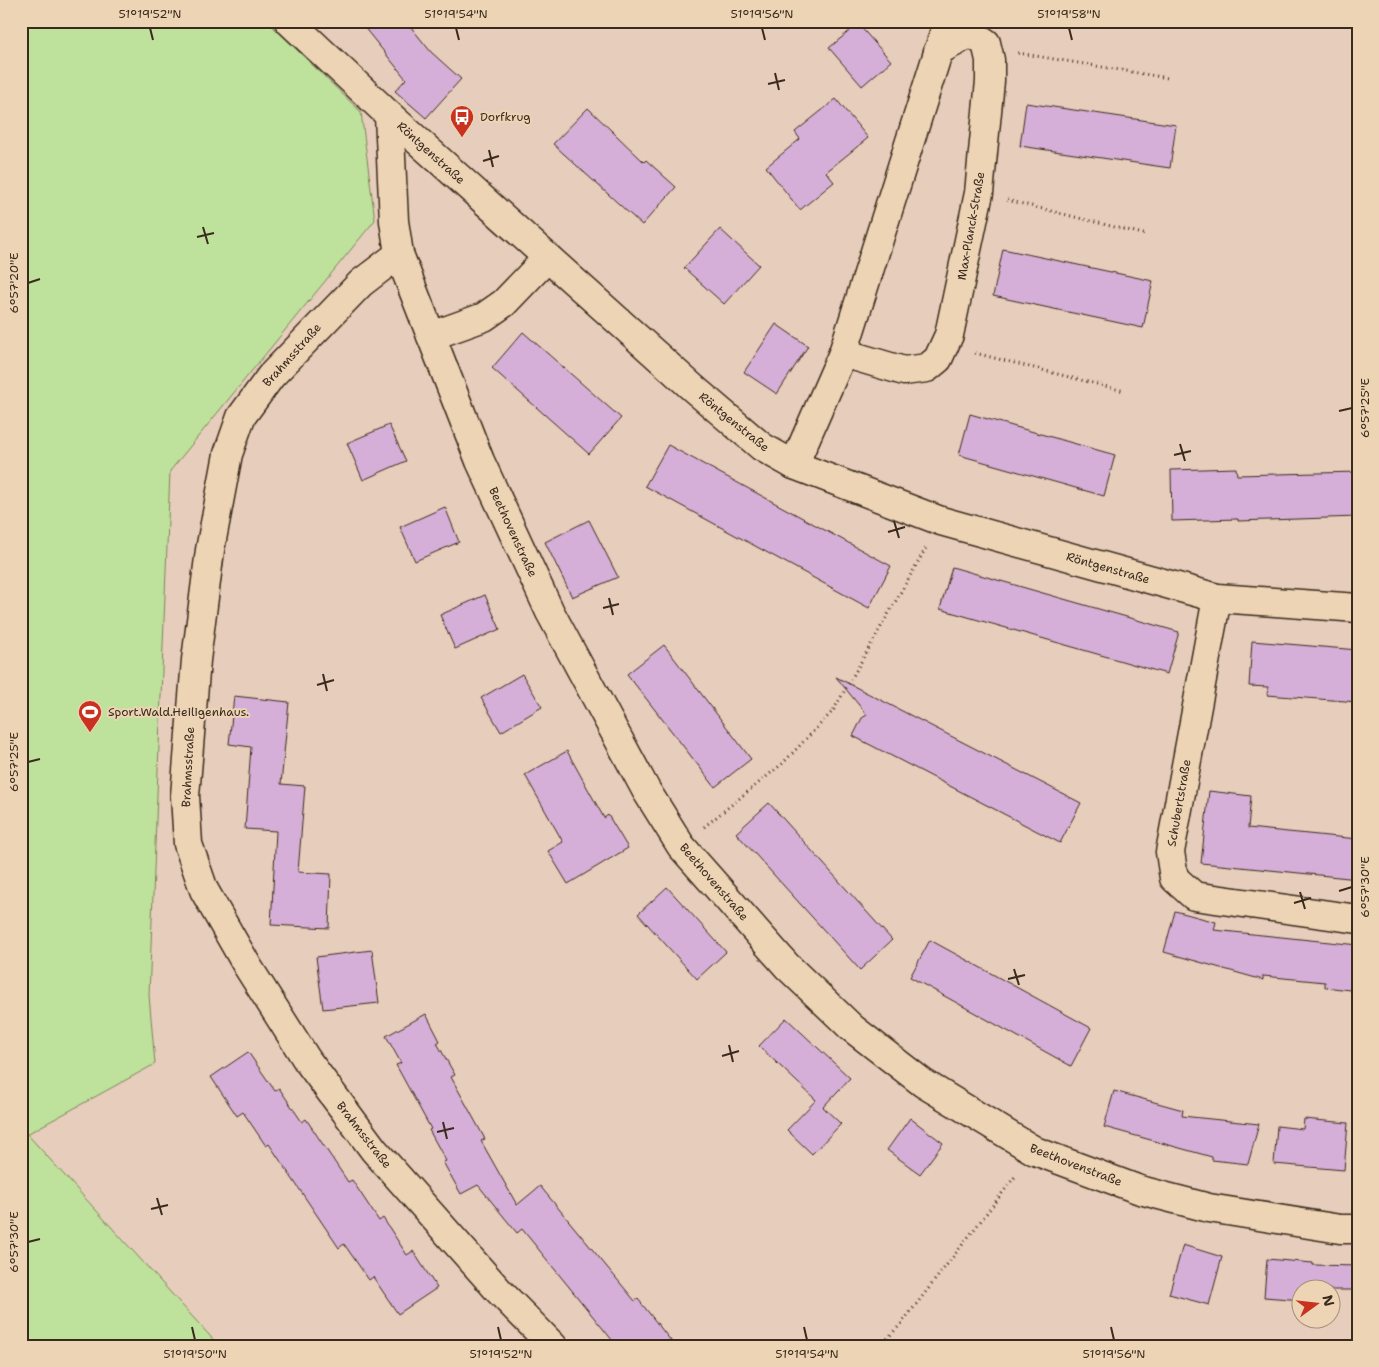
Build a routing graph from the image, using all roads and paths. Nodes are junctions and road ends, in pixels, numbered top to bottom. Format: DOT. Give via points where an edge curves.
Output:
graph roads {
  1 [pos="288,21"];
  2 [pos="948,21"];
  3 [pos="938,51"];
  4 [pos="990,60"];
  5 [pos="1168,78"];
  6 [pos="389,115"];
  7 [pos="979,193"];
  8 [pos="1147,235"];
  9 [pos="399,254"];
  10 [pos="547,258"];
  11 [pos="431,336"];
  12 [pos="944,345"];
  13 [pos="843,353"];
  14 [pos="1124,391"];
  15 [pos="794,465"];
  16 [pos="941,521"];
  17 [pos="1217,598"];
  18 [pos="1358,608"];
  19 [pos="681,846"];
  20 [pos="1358,918"];
  21 [pos="1012,1180"];
  22 [pos="1358,1229"];
  23 [pos="553,1346"];
  24 [pos="880,1346"];
  1 -- 6 [label="street, Röntgenstraße"];
  2 -- 3 [label="street"];
  3 -- 4 [label="street, Max-Planck-Straße" via="971,34 986,43"];
  3 -- 13 [label="street"];
  4 -- 5 [label="path" via="1011,51"];
  4 -- 7 [label="street, Max-Planck-Straße"];
  6 -- 9 [label="street, Beethovenstraße" via="394,221"];
  6 -- 10 [label="street, Röntgenstraße"];
  7 -- 8 [label="path"];
  7 -- 12 [label="street, Max-Planck-Straße" via="949,335"];
  9 -- 11 [label="street, Beethovenstraße"];
  9 -- 23 [label="street, Brahmsstraße" via="361,283 271,376 241,417 228,454 210,550 196,660 185,796 188,844 204,890 307,1060 374,1150 499,1291"];
  10 -- 11 [label="street" via="504,302 484,317"];
  10 -- 15 [label="street, Röntgenstraße" via="762,447"];
  11 -- 19 [label="street, Beethovenstraße" via="480,461 550,612 646,790"];
  12 -- 13 [label="street, Max-Planck-Straße" via="938,359 927,368 904,372"];
  12 -- 14 [label="path"];
  13 -- 15 [label="street"];
  15 -- 16 [label="street, Röntgenstraße"];
  16 -- 17 [label="street, Röntgenstraße"];
  16 -- 19 [label="path" via="833,710 782,764"];
  17 -- 18 [label="street, Röntgenstraße"];
  17 -- 20 [label="street, Schubertstraße" via="1170,852 1174,878 1194,896"];
  19 -- 22 [label="street, Beethovenstraße" via="788,966 852,1028 922,1083 1035,1151 1140,1190 1209,1208 1340,1229"];
  21 -- 24 [label="path" via="901,1324"];
}
